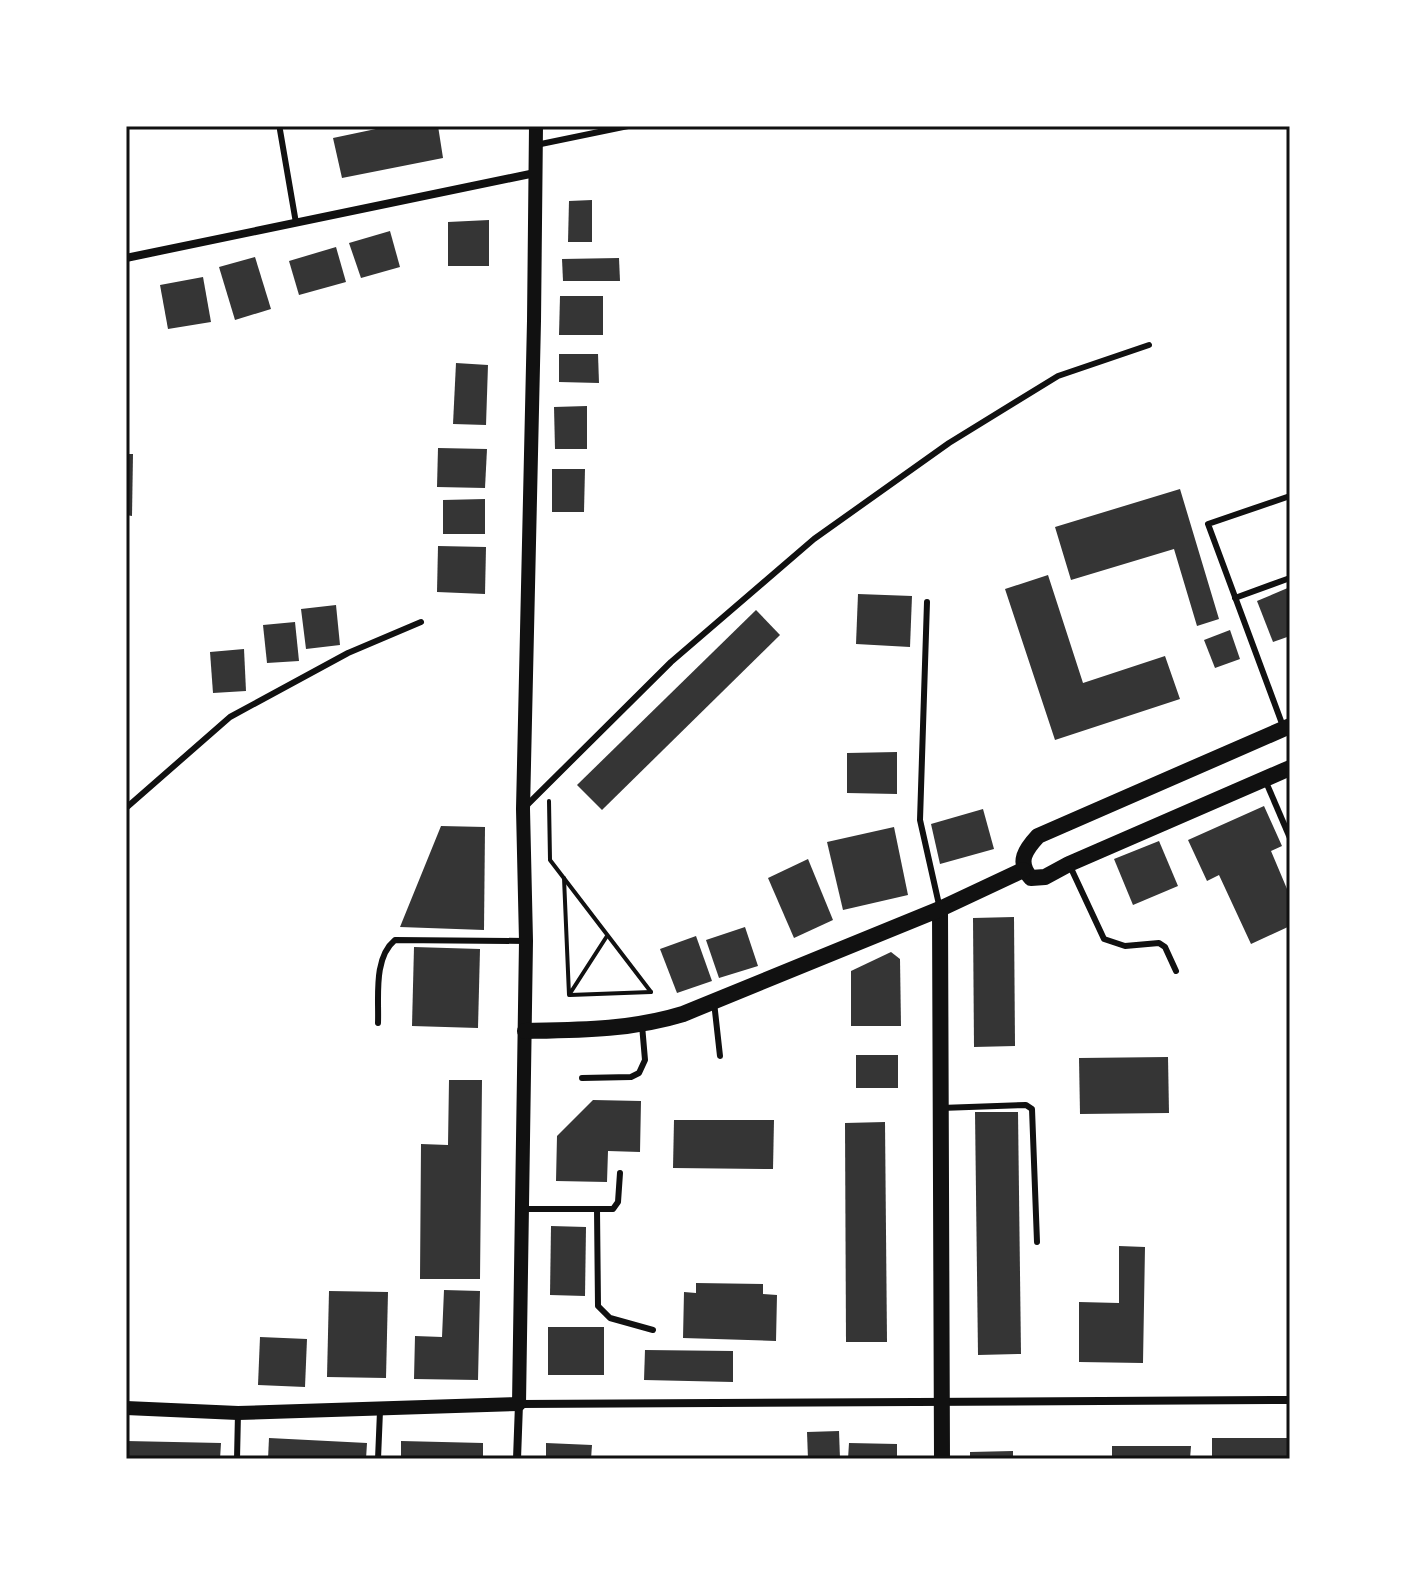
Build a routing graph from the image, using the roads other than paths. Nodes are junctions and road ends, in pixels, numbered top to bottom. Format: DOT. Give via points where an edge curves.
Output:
graph roads {
  1 [pos="536,126"];
  2 [pos="628,126"];
  3 [pos="280,130"];
  4 [pos="536,145"];
  5 [pos="535,173"];
  6 [pos="296,223"];
  7 [pos="126,258"];
  8 [pos="1149,345"];
  9 [pos="1290,496"];
  10 [pos="1290,578"];
  11 [pos="1235,598"];
  12 [pos="927,602"];
  13 [pos="421,622"];
  14 [pos="1287,728"];
  15 [pos="1290,768"];
  16 [pos="1264,779"];
  17 [pos="126,808"];
  18 [pos="523,809"];
  19 [pos="1290,838"];
  20 [pos="1069,864"];
  21 [pos="1023,870"];
  22 [pos="940,909"];
  23 [pos="526,941"];
  24 [pos="1176,971"];
  25 [pos="714,1002"];
  26 [pos="378,1023"];
  27 [pos="642,1025"];
  28 [pos="525,1031"];
  29 [pos="720,1056"];
  30 [pos="582,1078"];
  31 [pos="941,1108"];
  32 [pos="620,1173"];
  33 [pos="520,1209"];
  34 [pos="597,1209"];
  35 [pos="1037,1242"];
  36 [pos="653,1330"];
  37 [pos="942,1400"];
  38 [pos="1290,1400"];
  39 [pos="519,1404"];
  40 [pos="126,1408"];
  41 [pos="380,1409"];
  42 [pos="238,1413"];
  43 [pos="237,1459"];
  44 [pos="378,1459"];
  45 [pos="517,1459"];
  46 [pos="942,1459"];
  1 -- 4 [label="street"];
  2 -- 4 [label="lane"];
  3 -- 6 [label="lane"];
  4 -- 5 [label="street"];
  5 -- 6 [label="street"];
  5 -- 18 [label="street"];
  6 -- 7 [label="street"];
  8 -- 18 [label="lane" via="1058,376 949,443 814,539 671,662"];
  9 -- 11 [label="lane" via="1208,524"];
  10 -- 11 [label="lane"];
  11 -- 14 [label="lane"];
  12 -- 22 [label="lane" via="920,820"];
  13 -- 17 [label="lane" via="348,653 230,717"];
  14 -- 21 [label="main road" via="1038,836 1027,848"];
  15 -- 16 [label="main road"];
  16 -- 19 [label="lane"];
  16 -- 20 [label="main road"];
  18 -- 23 [label="street"];
  20 -- 21 [label="main road" via="1045,877 1031,878"];
  20 -- 24 [label="lane" via="1104,939 1125,946 1159,943"];
  21 -- 22 [label="main road"];
  22 -- 25 [label="main road"];
  22 -- 31 [label="main road"];
  23 -- 26 [label="lane" via="395,940 382,962"];
  23 -- 28 [label="street"];
  25 -- 27 [label="main road"];
  25 -- 29 [label="lane"];
  27 -- 28 [label="main road"];
  27 -- 30 [label="lane" via="645,1060 639,1073"];
  28 -- 33 [label="street"];
  31 -- 35 [label="lane" via="1032,1109"];
  31 -- 37 [label="main road"];
  32 -- 34 [label="lane" via="616,1206"];
  33 -- 34 [label="lane"];
  33 -- 39 [label="street"];
  34 -- 36 [label="lane" via="598,1306 610,1318"];
  37 -- 38 [label="street"];
  37 -- 39 [label="street"];
  37 -- 46 [label="main road"];
  39 -- 41 [label="street"];
  39 -- 45 [label="street"];
  40 -- 42 [label="street"];
  41 -- 42 [label="street"];
  41 -- 44 [label="lane"];
  42 -- 43 [label="lane"];
}
